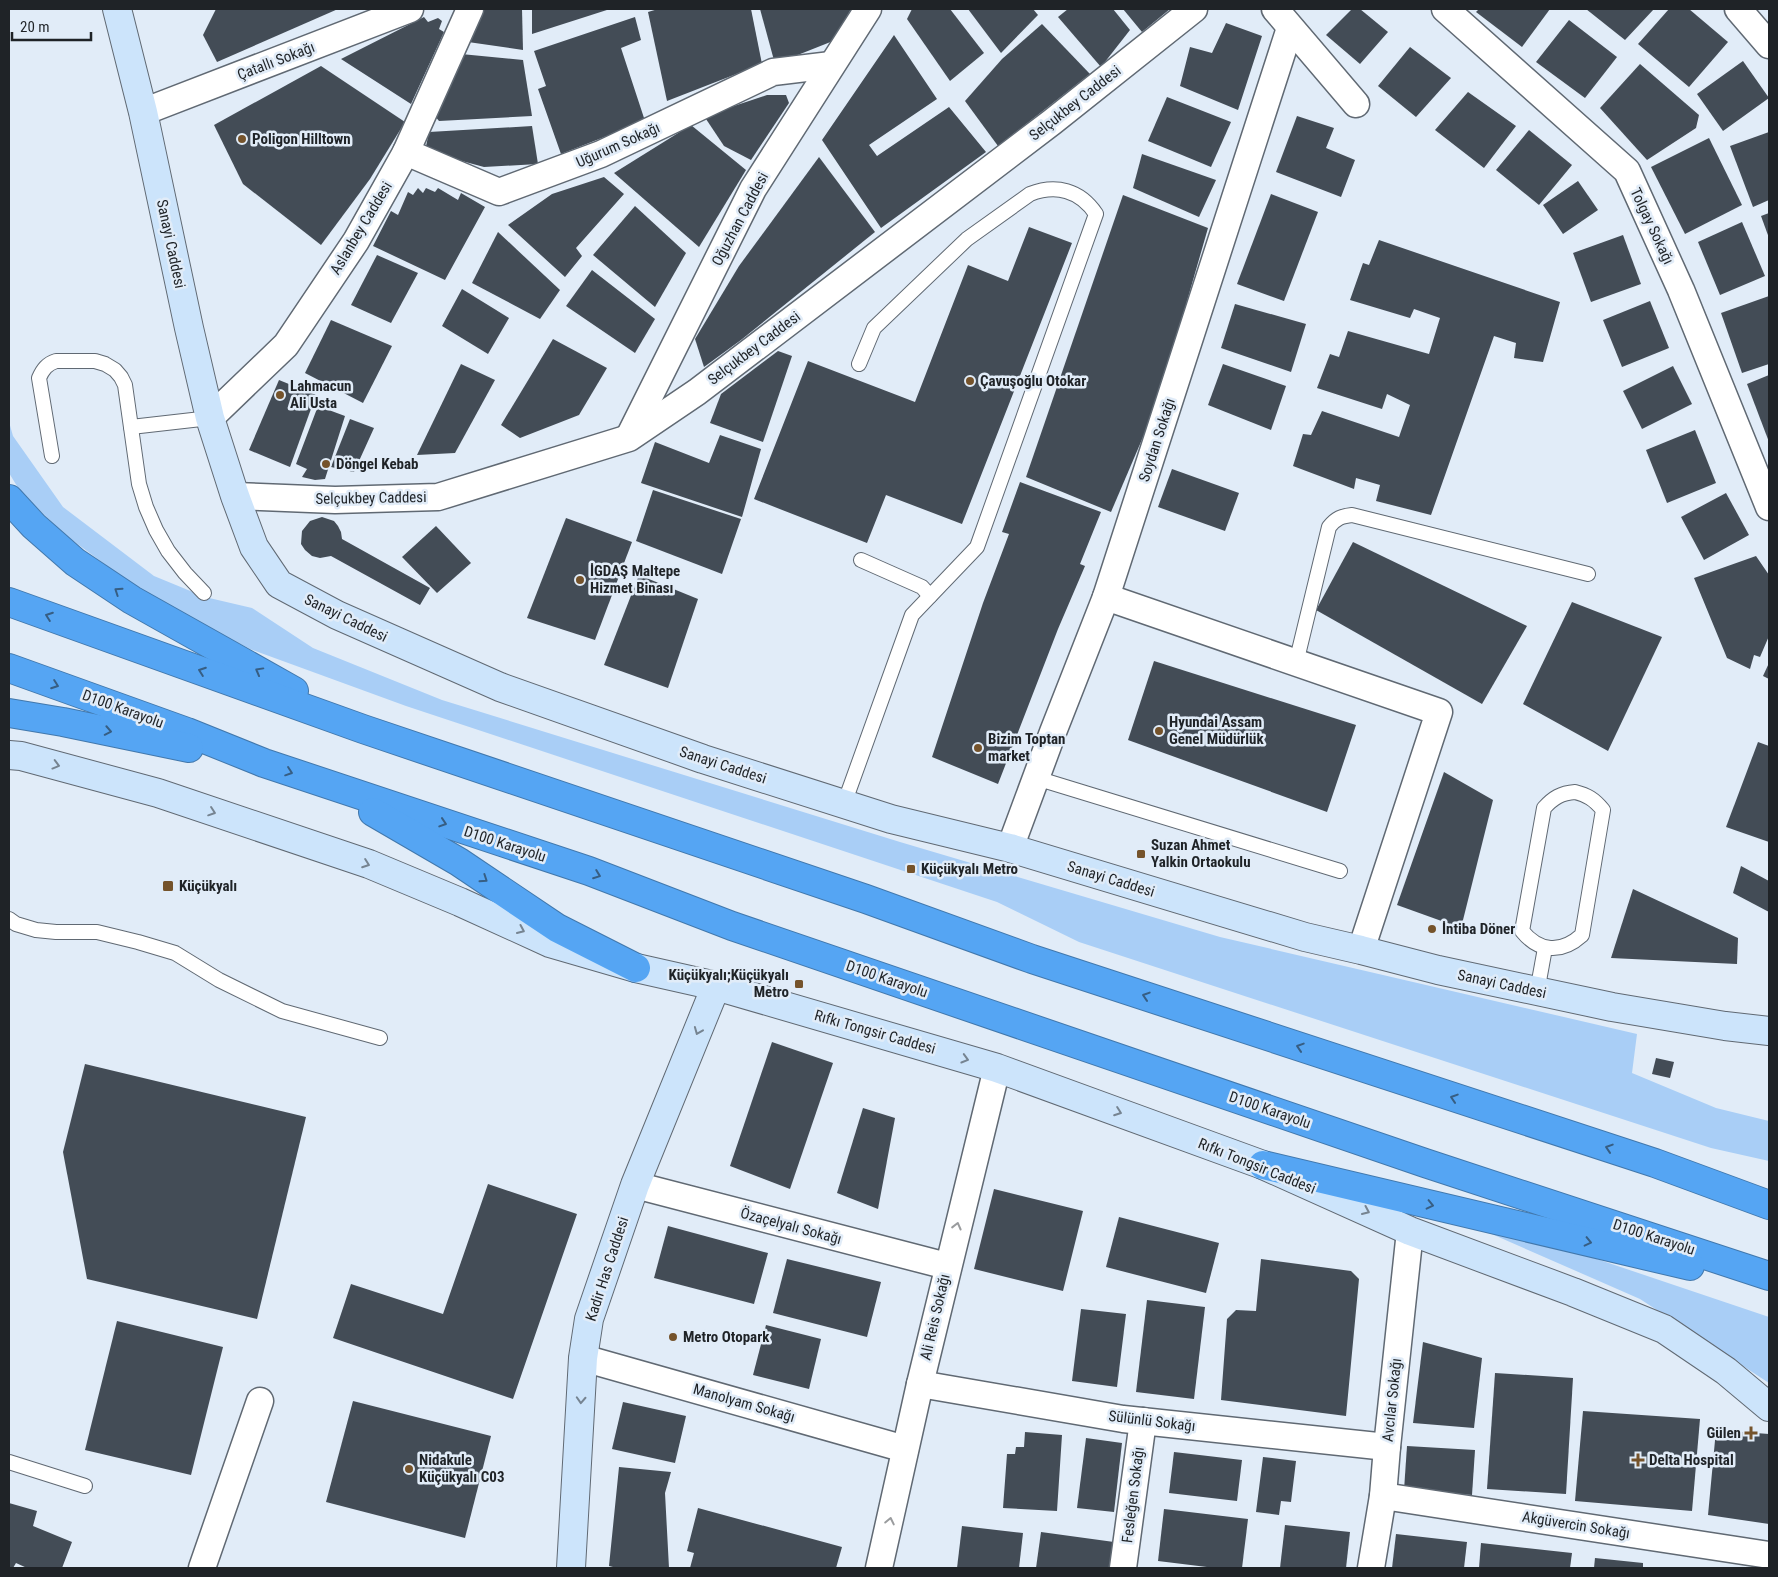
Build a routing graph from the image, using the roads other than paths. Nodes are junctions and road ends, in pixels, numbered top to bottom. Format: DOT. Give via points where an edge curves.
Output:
graph roads {
  1 [pos="410,9"];
  2 [pos="470,9"];
  3 [pos="868,9"];
  4 [pos="1194,9"];
  5 [pos="1445,9"];
  6 [pos="1738,9"];
  7 [pos="121,13"];
  8 [pos="1282,18"];
  9 [pos="1769,45"];
  10 [pos="831,65"];
  11 [pos="1356,104"];
  12 [pos="143,112"];
  13 [pos="406,152"];
  14 [pos="859,364"];
  15 [pos="210,418"];
  16 [pos="131,427"];
  17 [pos="629,438"];
  18 [pos="52,456"];
  19 [pos="235,496"];
  20 [pos="9,499"];
  21 [pos="1769,507"];
  22 [pos="861,560"];
  23 [pos="1588,574"];
  24 [pos="204,593"];
  25 [pos="930,596"];
  26 [pos="1106,597"];
  27 [pos="9,602"];
  28 [pos="1296,663"];
  29 [pos="9,668"];
  30 [pos="9,713"];
  31 [pos="363,729"];
  32 [pos="9,755"];
  33 [pos="264,763"];
  34 [pos="1036,778"];
  35 [pos="322,783"];
  36 [pos="844,804"];
  37 [pos="1010,848"];
  38 [pos="1340,872"];
  39 [pos="9,919"];
  40 [pos="1545,948"];
  41 [pos="1362,950"];
  42 [pos="636,968"];
  43 [pos="716,986"];
  44 [pos="1537,992"];
  45 [pos="1769,1031"];
  46 [pos="380,1038"];
  47 [pos="997,1068"];
  48 [pos="1655,1163"];
  49 [pos="1263,1165"];
  50 [pos="1769,1184"];
  51 [pos="635,1185"];
  52 [pos="1769,1205"];
  53 [pos="1410,1231"];
  54 [pos="947,1266"];
  55 [pos="1769,1276"];
  56 [pos="1769,1285"];
  57 [pos="583,1358"];
  58 [pos="920,1384"];
  59 [pos="260,1401"];
  60 [pos="1769,1407"];
  61 [pos="1143,1421"];
  62 [pos="1387,1447"];
  63 [pos="905,1449"];
  64 [pos="9,1462"];
  65 [pos="85,1486"];
  66 [pos="1383,1496"];
  67 [pos="1769,1555"];
  68 [pos="202,1568"];
  69 [pos="571,1568"];
  70 [pos="880,1568"];
  71 [pos="1123,1568"];
  72 [pos="1371,1568"];
  1 -- 12 [label="street, Çatallı Sokağı"];
  2 -- 13 [label="street, Aslanbey Caddesi"];
  3 -- 10 [label="street, Oğuzhan Caddesi"];
  4 -- 17 [label="street, Selçukbey Caddesi" via="1052,122 697,392"];
  5 -- 21 [label="street, Tolgay Sokağı" via="1627,171 1682,290"];
  6 -- 9 [label="street"];
  7 -- 12 [label="main road, Sanayi Caddesi"];
  8 -- 11 [label="street, Soydan Sokağı"];
  8 -- 26 [label="street, Soydan Sokağı"];
  10 -- 13 [label="street, Uğurum Sokağı" via="773,72 601,154 498,192"];
  10 -- 17 [label="street, Oğuzhan Caddesi" via="753,188"];
  12 -- 15 [label="main road, Sanayi Caddesi"];
  13 -- 15 [label="street, Aslanbey Caddesi" via="356,241 286,345"];
  14 -- 25 [label="lane" via="874,328 967,239 1030,194 1053,188 1065,190 1084,200 1096,214 977,546"];
  15 -- 16 [label="lane"];
  15 -- 19 [label="main road, Sanayi Caddesi"];
  16 -- 18 [label="lane" via="125,385 114,370 95,361 50,363 38,378"];
  16 -- 24 [label="lane" via="138,484 156,530 168,551"];
  17 -- 19 [label="street, Selçukbey Caddesi" via="438,497 335,500"];
  19 -- 36 [label="main road, Sanayi Caddesi" via="254,547 279,584 337,615 500,687 703,759"];
  31 -- 20 [label="highway, one-way" via="132,600 75,562"];
  22 -- 25 [label="lane" via="922,587"];
  23 -- 28 [label="lane" via="1352,515 1344,516 1329,526"];
  25 -- 36 [label="lane" via="912,615"];
  26 -- 28 [label="street"];
  26 -- 34 [label="street, Soydan Sokağı"];
  31 -- 27 [label="highway, one-way"];
  28 -- 41 [label="street" via="1439,712"];
  29 -- 33 [label="highway, D100 Karayolu, one-way"];
  30 -- 33 [label="highway, one-way"];
  48 -- 31 [label="highway, one-way" via="1032,959 866,899"];
  32 -- 42 [label="main road, Rıfkı Tongsir Caddesi, one-way" via="158,793 351,858 550,943"];
  33 -- 35 [label="highway, D100 Karayolu, one-way"];
  34 -- 37 [label="street, Soydan Sokağı"];
  34 -- 38 [label="lane"];
  35 -- 42 [label="highway, one-way" via="460,862 557,928"];
  35 -- 55 [label="highway, D100 Karayolu, one-way" via="588,871 742,929 1406,1157"];
  36 -- 37 [label="main road, Sanayi Caddesi"];
  37 -- 41 [label="main road, Sanayi Caddesi" via="1305,937"];
  39 -- 46 [label="lane" via="36,930 97,932 166,950 282,1011"];
  40 -- 40 [label="lane" via="1565,947 1582,935 1602,810 1596,801 1574,792 1557,796 1544,808 1522,931"];
  40 -- 44 [label="lane"];
  41 -- 44 [label="main road, Sanayi Caddesi"];
  42 -- 43 [label="main road, Rıfkı Tongsir Caddesi"];
  43 -- 47 [label="main road, Rıfkı Tongsir Caddesi, one-way"];
  43 -- 51 [label="main road, Kadir Has Caddesi, one-way"];
  44 -- 45 [label="main road, Sanayi Caddesi" via="1612,1008"];
  47 -- 49 [label="main road, Rıfkı Tongsir Caddesi, one-way"];
  54 -- 47 [label="street, Ali Reis Sokağı, one-way"];
  48 -- 50 [label="highway"];
  48 -- 52 [label="highway"];
  49 -- 53 [label="main road, Rıfkı Tongsir Caddesi, one-way"];
  49 -- 56 [label="highway, one-way"];
  51 -- 54 [label="street, Özaçelyalı Sokağı"];
  51 -- 57 [label="main road, Kadir Has Caddesi" via="589,1319"];
  53 -- 60 [label="main road, Rıfkı Tongsir Caddesi" via="1664,1329 1726,1371"];
  53 -- 62 [label="street, Avcılar Sokağı"];
  54 -- 58 [label="street, Ali Reis Sokağı"];
  57 -- 63 [label="street, Manolyam Sokağı"];
  57 -- 69 [label="main road, Kadir Has Caddesi, one-way"];
  58 -- 61 [label="street, Sülünlü Sokağı"];
  58 -- 63 [label="street, Ali Reis Sokağı"];
  59 -- 68 [label="street"];
  61 -- 62 [label="street, Sülünlü Sokağı"];
  61 -- 71 [label="street, Fesleğen Sokağı"];
  62 -- 66 [label="street, Avcılar Sokağı"];
  70 -- 63 [label="street, Ali Reis Sokağı, one-way"];
  64 -- 65 [label="lane"];
  66 -- 67 [label="street, Akgüvercin Sokağı"];
  66 -- 72 [label="street, Avcılar Sokağı"];
}
